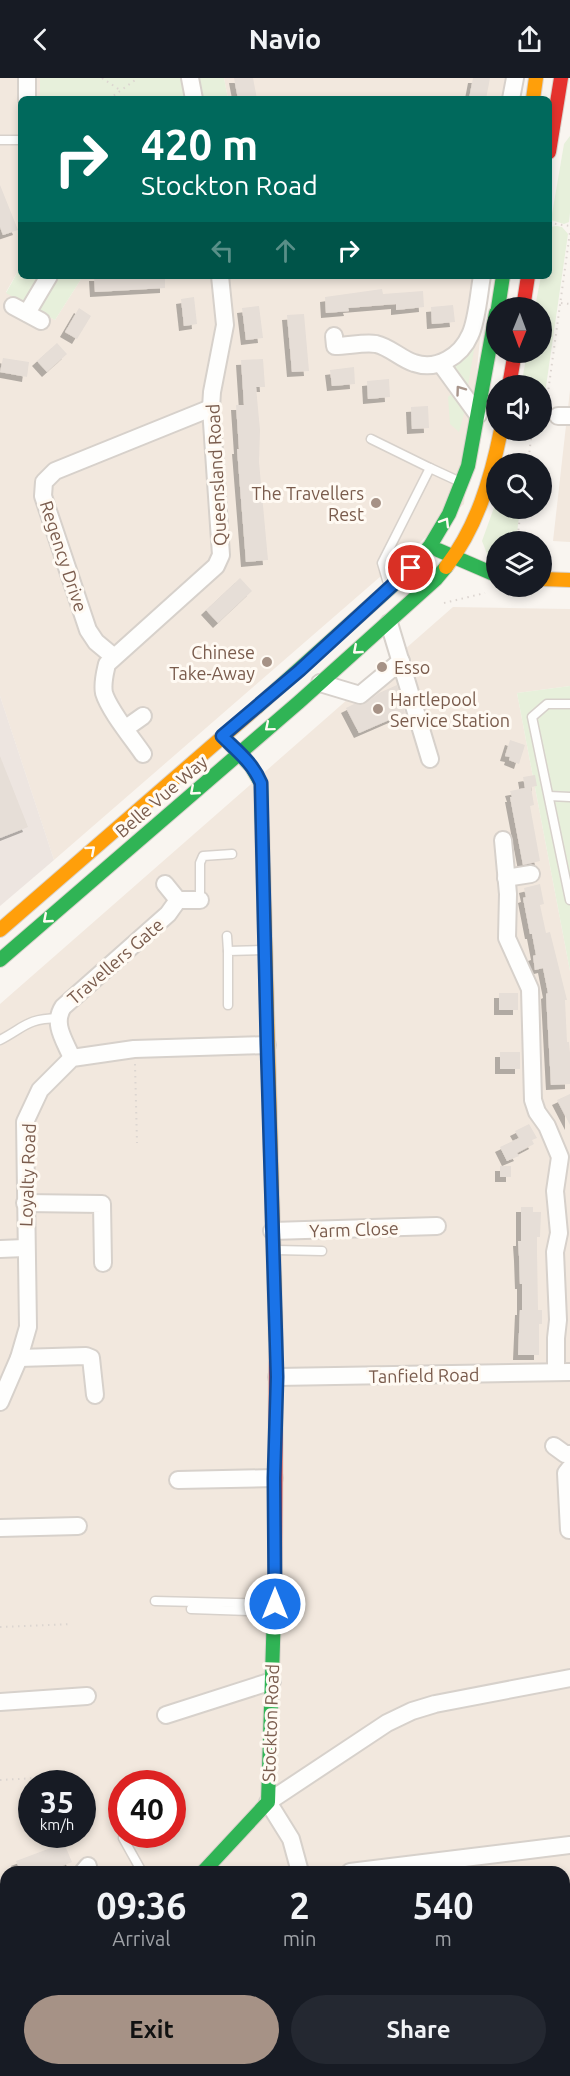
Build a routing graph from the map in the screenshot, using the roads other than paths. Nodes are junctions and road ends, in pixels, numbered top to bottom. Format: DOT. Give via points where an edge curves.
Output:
graph roads {
  1 [pos="27,78"];
  2 [pos="190,78"];
  3 [pos="514,78"];
  4 [pos="536,78"];
  5 [pos="561,82"];
  6 [pos="27,96"];
  7 [pos="193,96"];
  8 [pos="511,96"];
  9 [pos="533,96"];
  10 [pos="552,134"];
  11 [pos="0,140"];
  12 [pos="18,140"];
  13 [pos="47,279"];
  14 [pos="220,279"];
  15 [pos="481,279"];
  16 [pos="503,279"];
  17 [pos="528,279"];
  18 [pos="500,297"];
  19 [pos="525,297"];
  20 [pos="27,313"];
  21 [pos="334,336"];
  22 [pos="488,363"];
  23 [pos="441,364"];
  24 [pos="211,408"];
  25 [pos="479,416"];
  26 [pos="371,439"];
  27 [pos="496,441"];
  28 [pos="430,468"];
  29 [pos="475,486"];
  30 [pos="430,546"];
  31 [pos="454,558"];
  32 [pos="486,571"];
  33 [pos="552,579"];
  34 [pos="570,580"];
  35 [pos="389,589"];
  36 [pos="395,617"];
  37 [pos="114,657"];
  38 [pos="401,661"];
  39 [pos="320,683"];
  40 [pos="570,704"];
  41 [pos="143,716"];
  42 [pos="126,728"];
  43 [pos="222,736"];
  44 [pos="238,752"];
  45 [pos="143,754"];
  46 [pos="430,759"];
  47 [pos="549,796"];
  48 [pos="570,797"];
  49 [pos="503,840"];
  50 [pos="232,854"];
  51 [pos="531,874"];
  52 [pos="506,878"];
  53 [pos="165,884"];
  54 [pos="178,900"];
  55 [pos="200,900"];
  56 [pos="570,900"];
  57 [pos="0,930"];
  58 [pos="227,936"];
  59 [pos="265,950"];
  60 [pos="228,951"];
  61 [pos="0,960"];
  62 [pos="228,1005"];
  63 [pos="58,1018"];
  64 [pos="0,1040"];
  65 [pos="267,1045"];
  66 [pos="72,1058"];
  67 [pos="25,1203"];
  68 [pos="437,1226"];
  69 [pos="272,1231"];
  70 [pos="564,1234"];
  71 [pos="25,1248"];
  72 [pos="0,1249"];
  73 [pos="273,1250"];
  74 [pos="322,1251"];
  75 [pos="103,1263"];
  76 [pos="19,1358"];
  77 [pos="563,1372"];
  78 [pos="277,1377"];
  79 [pos="95,1395"];
  80 [pos="0,1402"];
  81 [pos="554,1446"];
  82 [pos="570,1454"];
  83 [pos="570,1468"];
  84 [pos="274,1478"];
  85 [pos="178,1480"];
  86 [pos="78,1526"];
  87 [pos="0,1528"];
  88 [pos="569,1530"];
  89 [pos="155,1601"];
  90 [pos="274,1608"];
  91 [pos="191,1609"];
  92 [pos="570,1678"];
  93 [pos="272,1681"];
  94 [pos="87,1696"];
  95 [pos="0,1702"];
  96 [pos="166,1715"];
  97 [pos="268,1802"];
  98 [pos="570,1845"];
  99 [pos="129,1848"];
  100 [pos="139,1866"];
  101 [pos="209,1866"];
  102 [pos="298,1866"];
  103 [pos="399,1866"];
  1 -- 6 [label="street"];
  2 -- 7 [label="street"];
  3 -- 8 [label="street"];
  4 -- 9 [label="main road"];
  5 -- 10 [label="main road"];
  11 -- 12 [label="lane"];
  13 -- 20 [label="street"];
  14 -- 24 [label="street, Queensland Road" via="225,325"];
  15 -- 23 [label="street" via="471,334 462,348"];
  16 -- 18 [label="main road"];
  17 -- 19 [label="main road"];
  21 -- 23 [label="street" via="335,346 377,344 412,363"];
  22 -- 25 [label="main road"];
  25 -- 23 [label="street, one-way"];
  24 -- 37 [label="street, Queensland Road" via="221,555 216,566"];
  24 -- 37 [label="street, Regency Drive" via="55,471 44,482 43,496 88,630"];
  25 -- 29 [label="main road"];
  26 -- 28 [label="lane"];
  27 -- 29 [label="main road"];
  28 -- 29 [label="lane"];
  28 -- 35 [label="lane" via="382,563"];
  30 -- 29 [label="main road, one-way" via="449,514"];
  29 -- 31 [label="main road" via="469,533"];
  30 -- 31 [label="main road"];
  30 -- 35 [label="main road"];
  31 -- 32 [label="main road"];
  31 -- 36 [label="main road"];
  33 -- 34 [label="main road"];
  35 -- 43 [label="main road"];
  36 -- 38 [label="street"];
  36 -- 39 [label="main road, Belle Vue Way, one-way"];
  37 -- 42 [label="street, Queensland Road" via="107,664 104,691"];
  38 -- 39 [label="street" via="360,695"];
  38 -- 46 [label="street"];
  39 -- 44 [label="main road, Belle Vue Way, one-way"];
  40 -- 47 [label="lane" via="547,704 532,717"];
  41 -- 42 [label="street"];
  42 -- 45 [label="street, Queensland Road"];
  43 -- 44 [label="main road, Stockton Road"];
  57 -- 43 [label="main road, one-way"];
  44 -- 59 [label="main road, Stockton Road" via="256,771 261,783"];
  44 -- 61 [label="main road, Belle Vue Way, one-way"];
  47 -- 48 [label="lane"];
  47 -- 56 [label="lane"];
  49 -- 52 [label="street"];
  50 -- 55 [label="lane" via="203,856"];
  51 -- 52 [label="street"];
  52 -- 70 [label="street" via="507,938 530,989 533,1100 560,1157 555,1197"];
  53 -- 54 [label="street"];
  54 -- 55 [label="street"];
  54 -- 63 [label="street, Travellers Gate" via="168,914 63,1007"];
  58 -- 60 [label="lane"];
  59 -- 60 [label="lane"];
  59 -- 65 [label="main road, Stockton Road"];
  60 -- 62 [label="lane"];
  63 -- 64 [label="lane" via="31,1021"];
  63 -- 66 [label="street, Travellers Gate"];
  65 -- 66 [label="street" via="134,1049"];
  65 -- 69 [label="main road, Stockton Road"];
  66 -- 67 [label="street, Loyalty Road" via="40,1090 25,1122"];
  67 -- 71 [label="street, Loyalty Road"];
  67 -- 75 [label="street" via="102,1204"];
  68 -- 69 [label="street, Yarm Close"];
  69 -- 73 [label="main road, Stockton Road"];
  70 -- 77 [label="street" via="555,1252 556,1338"];
  71 -- 72 [label="street"];
  71 -- 76 [label="street, Loyalty Road" via="27,1327"];
  73 -- 74 [label="lane"];
  73 -- 78 [label="main road, Stockton Road"];
  76 -- 79 [label="street" via="91,1358"];
  76 -- 80 [label="street, Loyalty Road"];
  77 -- 78 [label="street, Tanfield Road"];
  78 -- 84 [label="main road, Stockton Road"];
  81 -- 82 [label="street"];
  83 -- 88 [label="street"];
  84 -- 85 [label="street"];
  84 -- 90 [label="main road, Stockton Road"];
  86 -- 87 [label="street"];
  89 -- 90 [label="lane"];
  90 -- 91 [label="lane"];
  90 -- 93 [label="main road, Stockton Road"];
  92 -- 97 [label="street" via="412,1712 387,1723"];
  93 -- 96 [label="street"];
  93 -- 97 [label="main road, Stockton Road"];
  94 -- 95 [label="street"];
  97 -- 101 [label="main road, Stockton Road"];
  97 -- 102 [label="street" via="291,1839"];
  98 -- 103 [label="street"];
  99 -- 100 [label="lane"];
}
